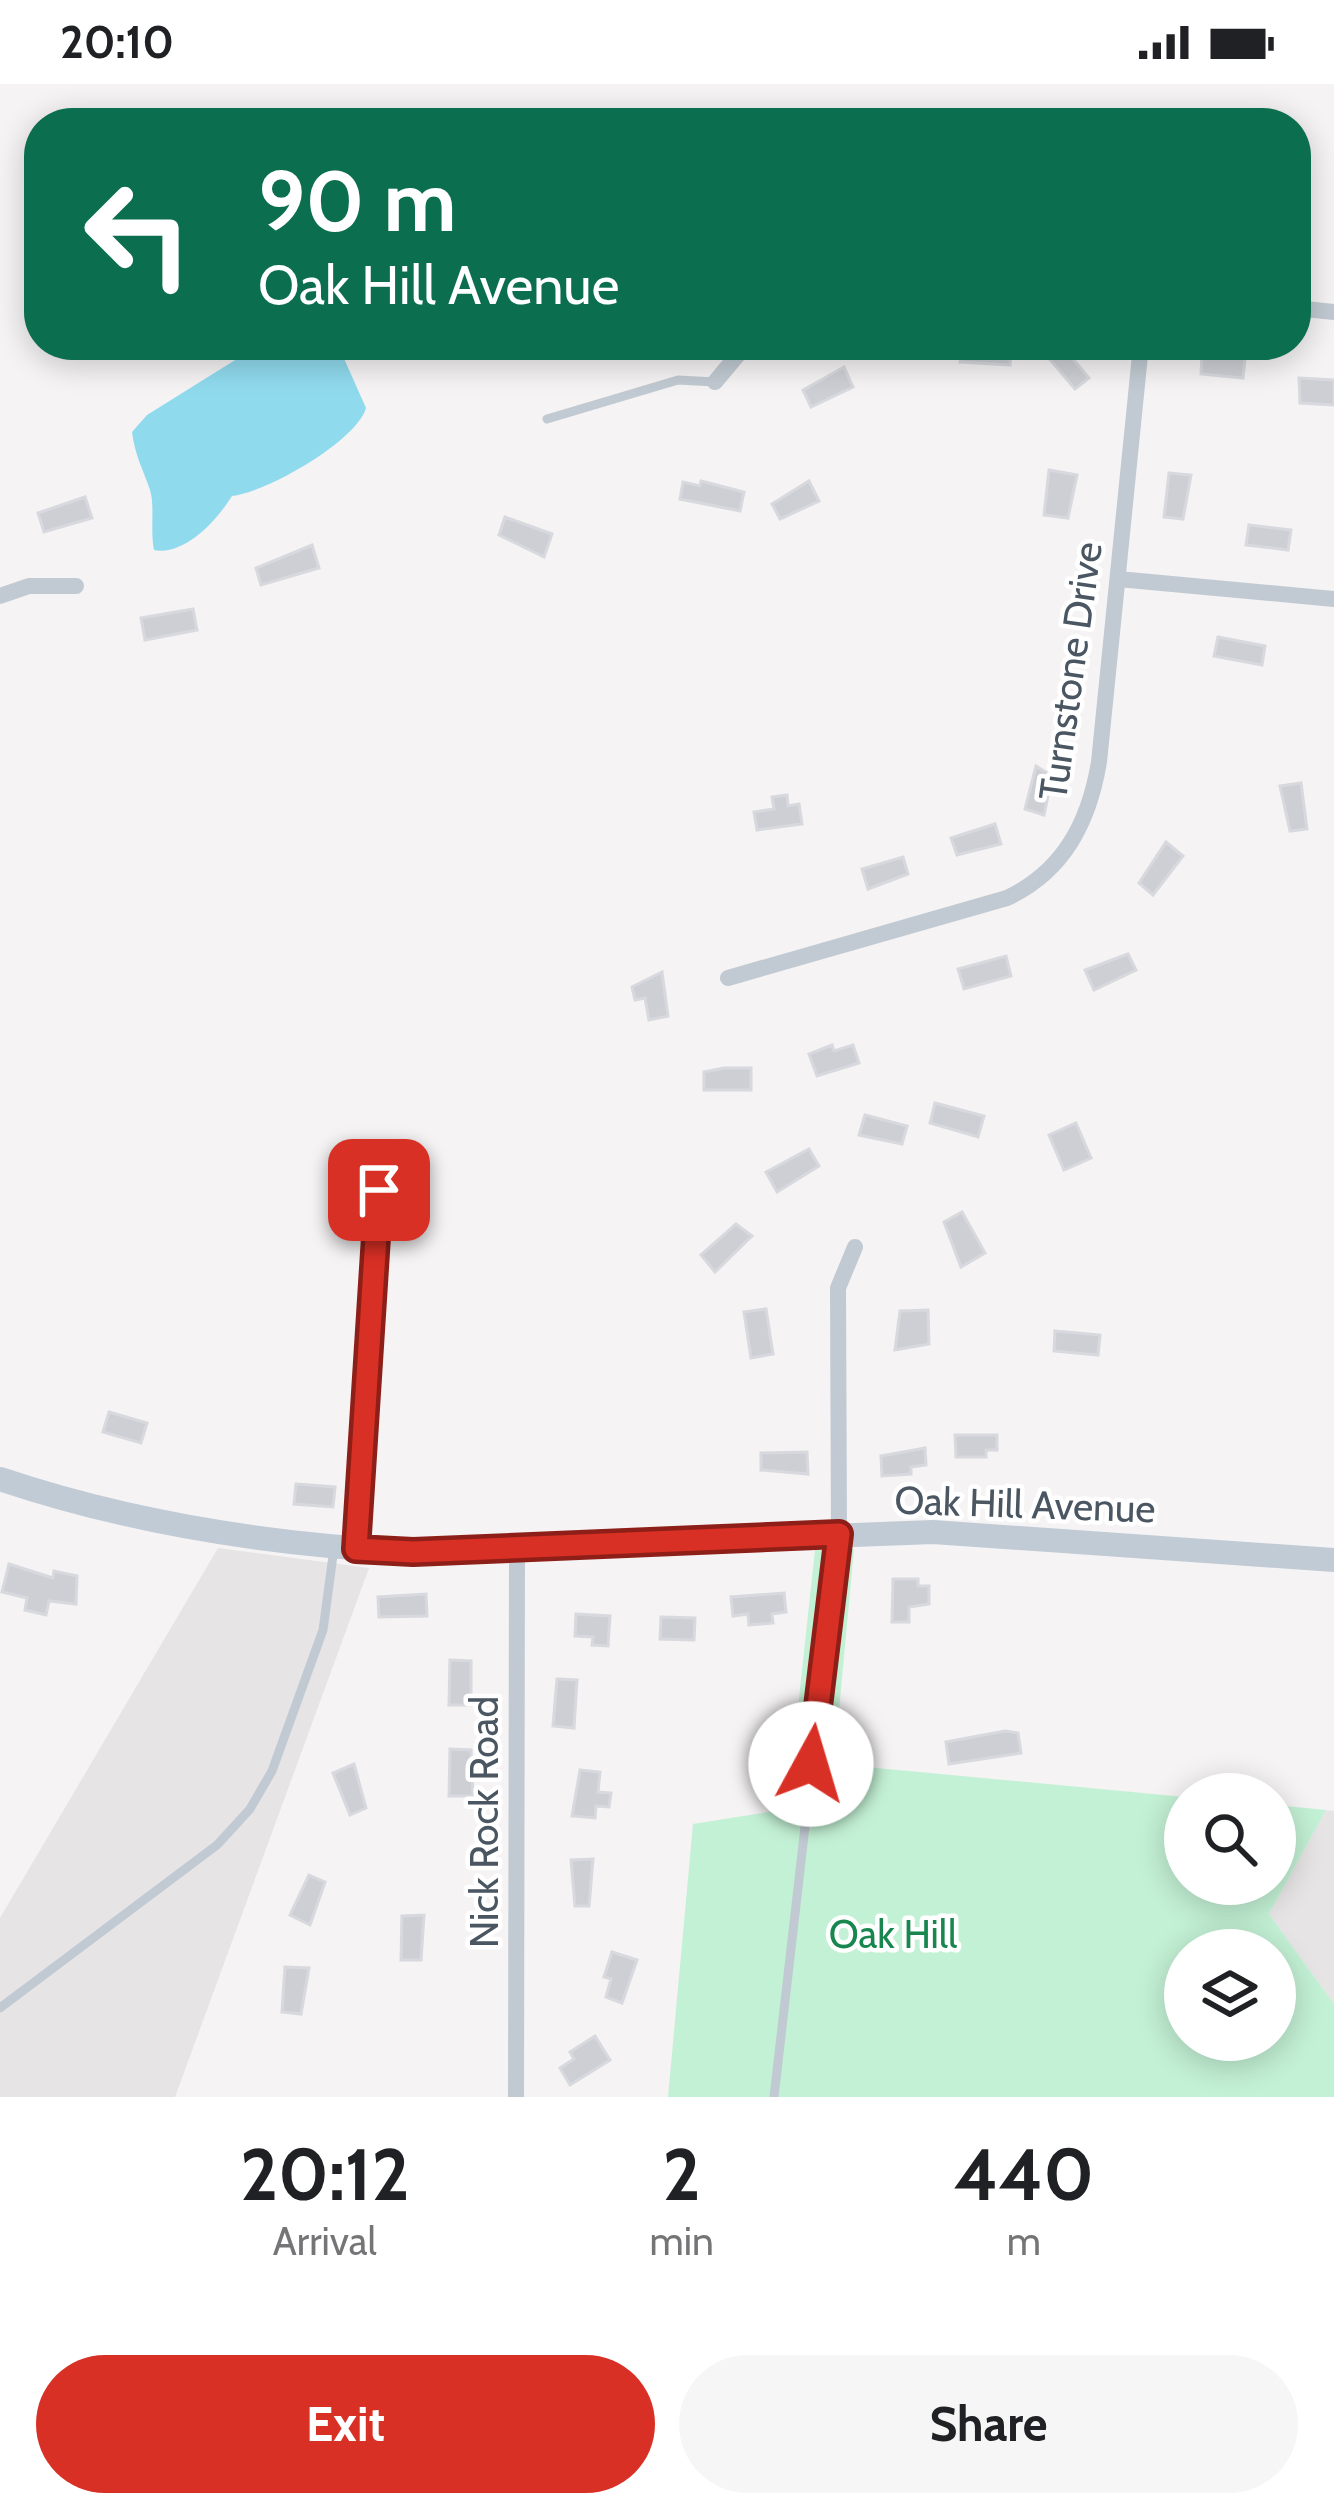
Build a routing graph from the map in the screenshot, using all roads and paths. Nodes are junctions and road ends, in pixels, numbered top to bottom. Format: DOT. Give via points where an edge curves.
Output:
graph roads {
  1 [pos="734,360"];
  2 [pos="1140,360"];
  3 [pos="716,382"];
  4 [pos="547,418"];
  5 [pos="1118,579"];
  6 [pos="76,586"];
  7 [pos="0,596"];
  8 [pos="1334,599"];
  9 [pos="728,978"];
  10 [pos="379,1190"];
  11 [pos="854,1246"];
  12 [pos="0,1479"];
  13 [pos="839,1534"];
  14 [pos="517,1547"];
  15 [pos="345,1549"];
  16 [pos="1334,1560"];
  17 [pos="0,2008"];
  18 [pos="516,2097"];
  19 [pos="775,2097"];
  1 -- 3 [label="street"];
  2 -- 5 [label="street, Turnstone Drive"];
  3 -- 4 [label="lane" via="678,380"];
  5 -- 8 [label="street"];
  5 -- 9 [label="street, Turnstone Drive" via="1095,786 1080,830 1057,862 1007,898"];
  6 -- 7 [label="street" via="29,586"];
  10 -- 15 [label="street"];
  11 -- 13 [label="street" via="838,1288"];
  12 -- 15 [label="main road, Oak Hill Avenue" via="165,1523"];
  13 -- 14 [label="main road, Oak Hill Avenue"];
  13 -- 16 [label="main road, Oak Hill Avenue" via="1021,1534"];
  13 -- 19 [label="lane"];
  14 -- 15 [label="main road, Oak Hill Avenue"];
  14 -- 18 [label="street, Nick Rock Road"];
  15 -- 17 [label="lane" via="272,1771 250,1809 218,1845"];
}
